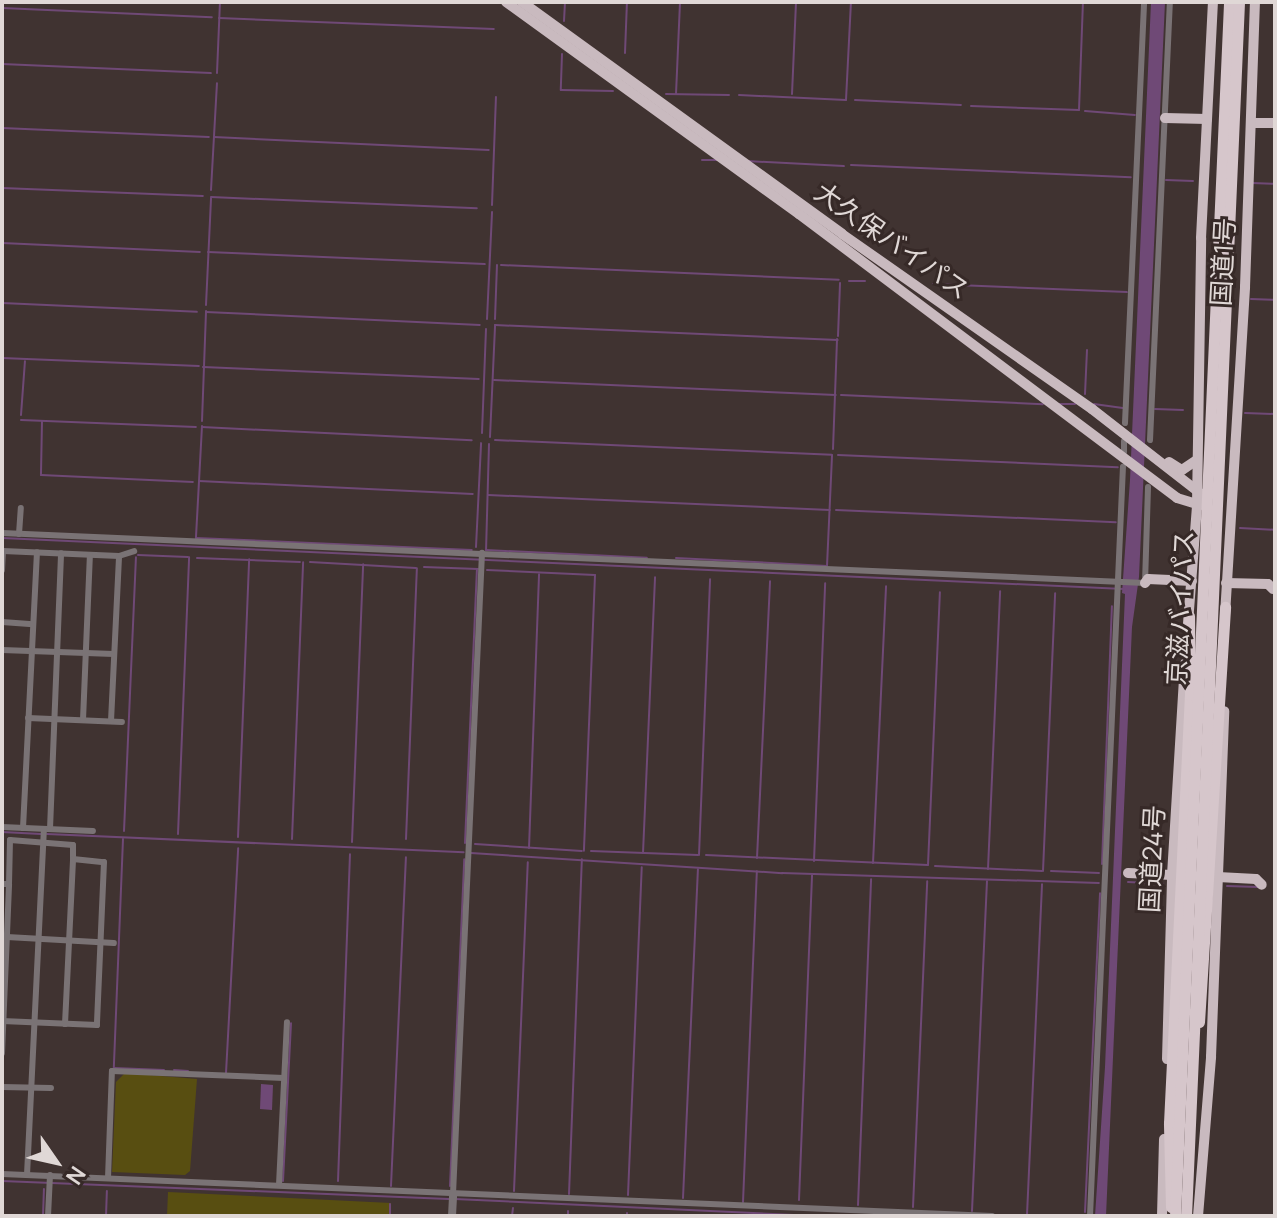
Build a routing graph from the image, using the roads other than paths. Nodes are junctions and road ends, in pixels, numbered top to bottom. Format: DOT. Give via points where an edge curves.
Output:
graph roads {
  1 [pos="506,2"];
  2 [pos="522,2"];
  3 [pos="1144,2"];
  4 [pos="1170,2"];
  5 [pos="1213,2"];
  6 [pos="1229,2"];
  7 [pos="1239,2"];
  8 [pos="1255,2"];
  9 [pos="646,98"];
  10 [pos="1165,120"];
  11 [pos="1203,121"];
  12 [pos="1255,125"];
  13 [pos="1275,125"];
  14 [pos="1238,361"];
  15 [pos="1126,434"];
  16 [pos="1148,450"];
  17 [pos="1125,460"];
  18 [pos="1197,460"];
  19 [pos="1148,478"];
  20 [pos="1196,490"];
  21 [pos="1177,498"];
  22 [pos="1197,505"];
  23 [pos="1215,507"];
  24 [pos="21,508"];
  25 [pos="1230,524"];
  26 [pos="2,533"];
  27 [pos="19,534"];
  28 [pos="134,551"];
  29 [pos="37,552"];
  30 [pos="61,553"];
  31 [pos="90,555"];
  32 [pos="119,556"];
  33 [pos="482,558"];
  34 [pos="2,570"];
  35 [pos="1121,582"];
  36 [pos="1143,582"];
  37 [pos="1187,582"];
  38 [pos="1230,585"];
  39 [pos="1274,589"];
  40 [pos="1225,607"];
  41 [pos="1189,616"];
  42 [pos="2,622"];
  43 [pos="33,624"];
  44 [pos="2,650"];
  45 [pos="32,651"];
  46 [pos="57,652"];
  47 [pos="86,653"];
  48 [pos="114,654"];
  49 [pos="1185,661"];
  50 [pos="28,718"];
  51 [pos="54,719"];
  52 [pos="83,720"];
  53 [pos="111,721"];
  54 [pos="122,722"];
  55 [pos="2,827"];
  56 [pos="23,828"];
  57 [pos="47,829"];
  58 [pos="93,831"];
  59 [pos="43,842"];
  60 [pos="6,854"];
  61 [pos="73,859"];
  62 [pos="1127,875"];
  63 [pos="1172,875"];
  64 [pos="1218,877"];
  65 [pos="6,884"];
  66 [pos="1262,885"];
  67 [pos="7,937"];
  68 [pos="38,939"];
  69 [pos="71,940"];
  70 [pos="100,942"];
  71 [pos="114,943"];
  72 [pos="3,1021"];
  73 [pos="34,1022"];
  74 [pos="287,1022"];
  75 [pos="65,1024"];
  76 [pos="2,1053"];
  77 [pos="284,1078"];
  78 [pos="2,1087"];
  79 [pos="31,1088"];
  80 [pos="51,1088"];
  81 [pos="1190,1124"];
  82 [pos="2,1174"];
  83 [pos="27,1175"];
  84 [pos="108,1178"];
  85 [pos="50,1179"];
  86 [pos="279,1185"];
  87 [pos="453,1198"];
  88 [pos="48,1216"];
  89 [pos="452,1216"];
  90 [pos="992,1216"];
  91 [pos="1090,1216"];
  92 [pos="1162,1216"];
  93 [pos="1173,1216"];
  94 [pos="1186,1216"];
  95 [pos="1198,1216"];
  1 -- 9 [label="highway, 大久保バイパス"];
  2 -- 9 [label="highway, 大久保バイパス"];
  3 -- 15 [label="street"];
  4 -- 10 [label="street"];
  5 -- 11 [label="highway, 国道1号"];
  6 -- 93 [label="highway, 京滋バイパス, bridge"];
  7 -- 81 [label="highway, 京滋バイパス, bridge"];
  8 -- 12 [label="highway, 国道1号"];
  9 -- 15 [label="highway, 大久保バイパス"];
  9 -- 17 [label="highway, 大久保バイパス"];
  10 -- 11 [label="highway"];
  10 -- 16 [label="street"];
  11 -- 18 [label="highway, 国道1号"];
  12 -- 13 [label="highway"];
  12 -- 14 [label="highway, 国道1号"];
  14 -- 23 [label="highway" via="1228,497"];
  14 -- 25 [label="highway, 国道1号"];
  15 -- 16 [label="highway, 大久保バイパス"];
  15 -- 17 [label="street"];
  16 -- 18 [label="highway" via="1182,470"];
  16 -- 19 [label="street"];
  16 -- 20 [label="highway, 大久保バイパス"];
  17 -- 19 [label="highway, 大久保バイパス"];
  17 -- 35 [label="street"];
  18 -- 20 [label="highway, 国道1号"];
  19 -- 21 [label="highway, 大久保バイパス"];
  19 -- 36 [label="street"];
  20 -- 22 [label="highway, 国道1号"];
  20 -- 23 [label="highway, 大久保バイパス"];
  21 -- 22 [label="highway, 大久保バイパス"];
  21 -- 37 [label="highway" via="1191,524"];
  22 -- 23 [label="highway, 大久保バイパス"];
  22 -- 37 [label="highway, 国道24号"];
  23 -- 25 [label="highway, 大久保バイパス"];
  24 -- 27 [label="street"];
  25 -- 38 [label="highway"];
  26 -- 27 [label="street"];
  27 -- 33 [label="street"];
  28 -- 32 [label="street"];
  29 -- 30 [label="street"];
  29 -- 34 [label="street" via="3,551"];
  29 -- 43 [label="street"];
  30 -- 31 [label="street"];
  30 -- 46 [label="street"];
  31 -- 32 [label="street"];
  31 -- 47 [label="street"];
  32 -- 48 [label="street"];
  33 -- 35 [label="street"];
  33 -- 87 [label="street"];
  35 -- 36 [label="street"];
  35 -- 91 [label="street"];
  36 -- 37 [label="highway"];
  37 -- 41 [label="highway, 国道24号"];
  37 -- 49 [label="highway"];
  38 -- 39 [label="highway" via="1268,584"];
  38 -- 40 [label="highway"];
  40 -- 64 [label="highway"];
  40 -- 81 [label="highway, bridge" via="1209,907"];
  41 -- 49 [label="highway, 国道24号"];
  41 -- 93 [label="highway, bridge" via="1190,695 1169,1123"];
  42 -- 43 [label="street"];
  43 -- 45 [label="street"];
  44 -- 45 [label="street"];
  45 -- 46 [label="street"];
  45 -- 50 [label="street"];
  46 -- 47 [label="street"];
  46 -- 51 [label="street"];
  47 -- 48 [label="street"];
  47 -- 52 [label="street"];
  48 -- 53 [label="street"];
  49 -- 63 [label="highway, 国道24号"];
  50 -- 51 [label="street"];
  50 -- 56 [label="street"];
  51 -- 52 [label="street"];
  51 -- 57 [label="street"];
  52 -- 53 [label="street"];
  53 -- 54 [label="street"];
  55 -- 56 [label="street"];
  56 -- 57 [label="street"];
  57 -- 58 [label="street"];
  57 -- 59 [label="street"];
  59 -- 60 [label="street" via="10,840"];
  59 -- 61 [label="street" via="73,845"];
  59 -- 68 [label="street"];
  60 -- 65 [label="street"];
  61 -- 69 [label="street"];
  61 -- 70 [label="street" via="104,862"];
  62 -- 63 [label="highway"];
  63 -- 92 [label="highway, 国道24号"];
  64 -- 66 [label="highway" via="1256,879"];
  64 -- 95 [label="highway"];
  65 -- 67 [label="street"];
  67 -- 68 [label="street"];
  67 -- 72 [label="street"];
  68 -- 69 [label="street"];
  68 -- 73 [label="street"];
  69 -- 70 [label="street"];
  69 -- 75 [label="street"];
  70 -- 71 [label="street"];
  70 -- 75 [label="street" via="97,1025"];
  72 -- 73 [label="street"];
  72 -- 76 [label="street"];
  73 -- 75 [label="street"];
  73 -- 79 [label="street"];
  74 -- 77 [label="street"];
  77 -- 84 [label="street" via="112,1071"];
  77 -- 86 [label="street"];
  78 -- 79 [label="street"];
  79 -- 80 [label="street"];
  79 -- 83 [label="street"];
  81 -- 94 [label="highway, 京滋バイパス, bridge"];
  82 -- 83 [label="street"];
  83 -- 85 [label="street"];
  84 -- 85 [label="street"];
  84 -- 86 [label="street" via="165,1185"];
  85 -- 88 [label="street"];
  86 -- 87 [label="street"];
  87 -- 89 [label="street"];
  87 -- 90 [label="street"];
}
